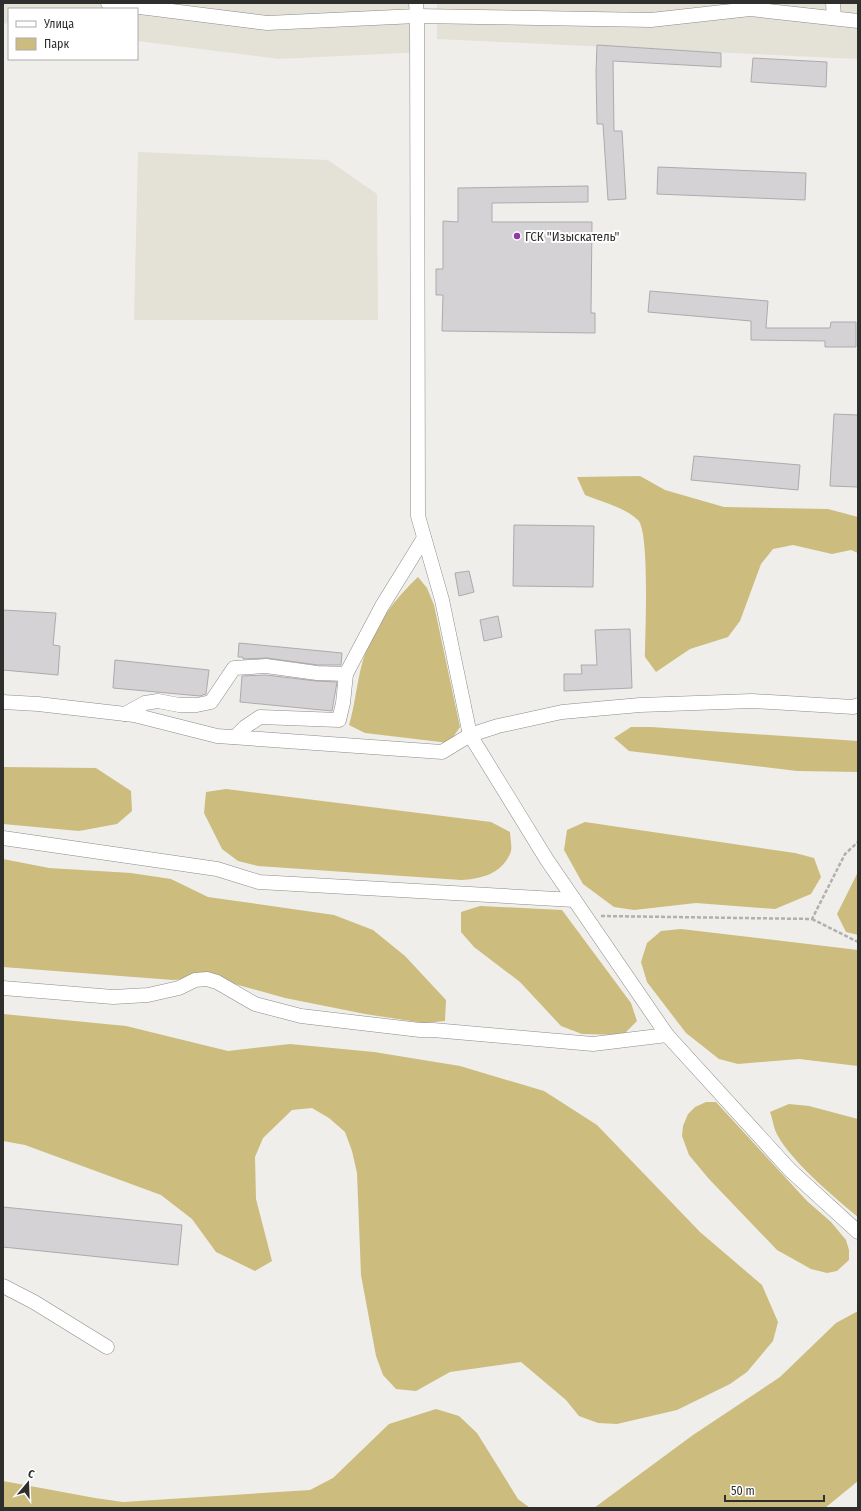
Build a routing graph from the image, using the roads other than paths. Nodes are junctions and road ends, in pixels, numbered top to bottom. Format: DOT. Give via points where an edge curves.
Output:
graph roads {
  1 [pos="108,3"];
  2 [pos="833,3"];
  3 [pos="417,10"];
  4 [pos="834,18"];
  5 [pos="858,21"];
  6 [pos="424,538"];
  7 [pos="346,674"];
  8 [pos="3,702"];
  9 [pos="858,705"];
  10 [pos="125,714"];
  11 [pos="470,735"];
  12 [pos="235,737"];
  13 [pos="3,838"];
  14 [pos="574,900"];
  15 [pos="3,988"];
  16 [pos="667,1035"];
  17 [pos="858,1232"];
  18 [pos="3,1286"];
  19 [pos="107,1347"];
  1 -- 3 [label="street" via="267,23"];
  2 -- 4 [label="street"];
  3 -- 4 [label="street" via="651,20 750,9"];
  3 -- 6 [label="street" via="418,516"];
  4 -- 5 [label="street"];
  6 -- 7 [label="street" via="382,606"];
  6 -- 11 [label="street" via="442,600"];
  7 -- 10 [label="street" via="266,666 234,668 211,702 180,705 158,701 145,703"];
  7 -- 12 [label="street" via="339,720 260,717 244,727"];
  8 -- 10 [label="street"];
  9 -- 11 [label="street" via="752,701 640,705 562,712"];
  10 -- 12 [label="street" via="217,736"];
  11 -- 12 [label="street" via="442,752"];
  11 -- 14 [label="street"];
  13 -- 14 [label="street" via="217,869 259,882"];
  14 -- 16 [label="street"];
  15 -- 16 [label="street" via="113,997 148,995 179,988 195,980 207,979 255,1004 301,1016 420,1030 593,1044"];
  16 -- 17 [label="street" via="790,1170"];
  18 -- 19 [label="street"];
}
